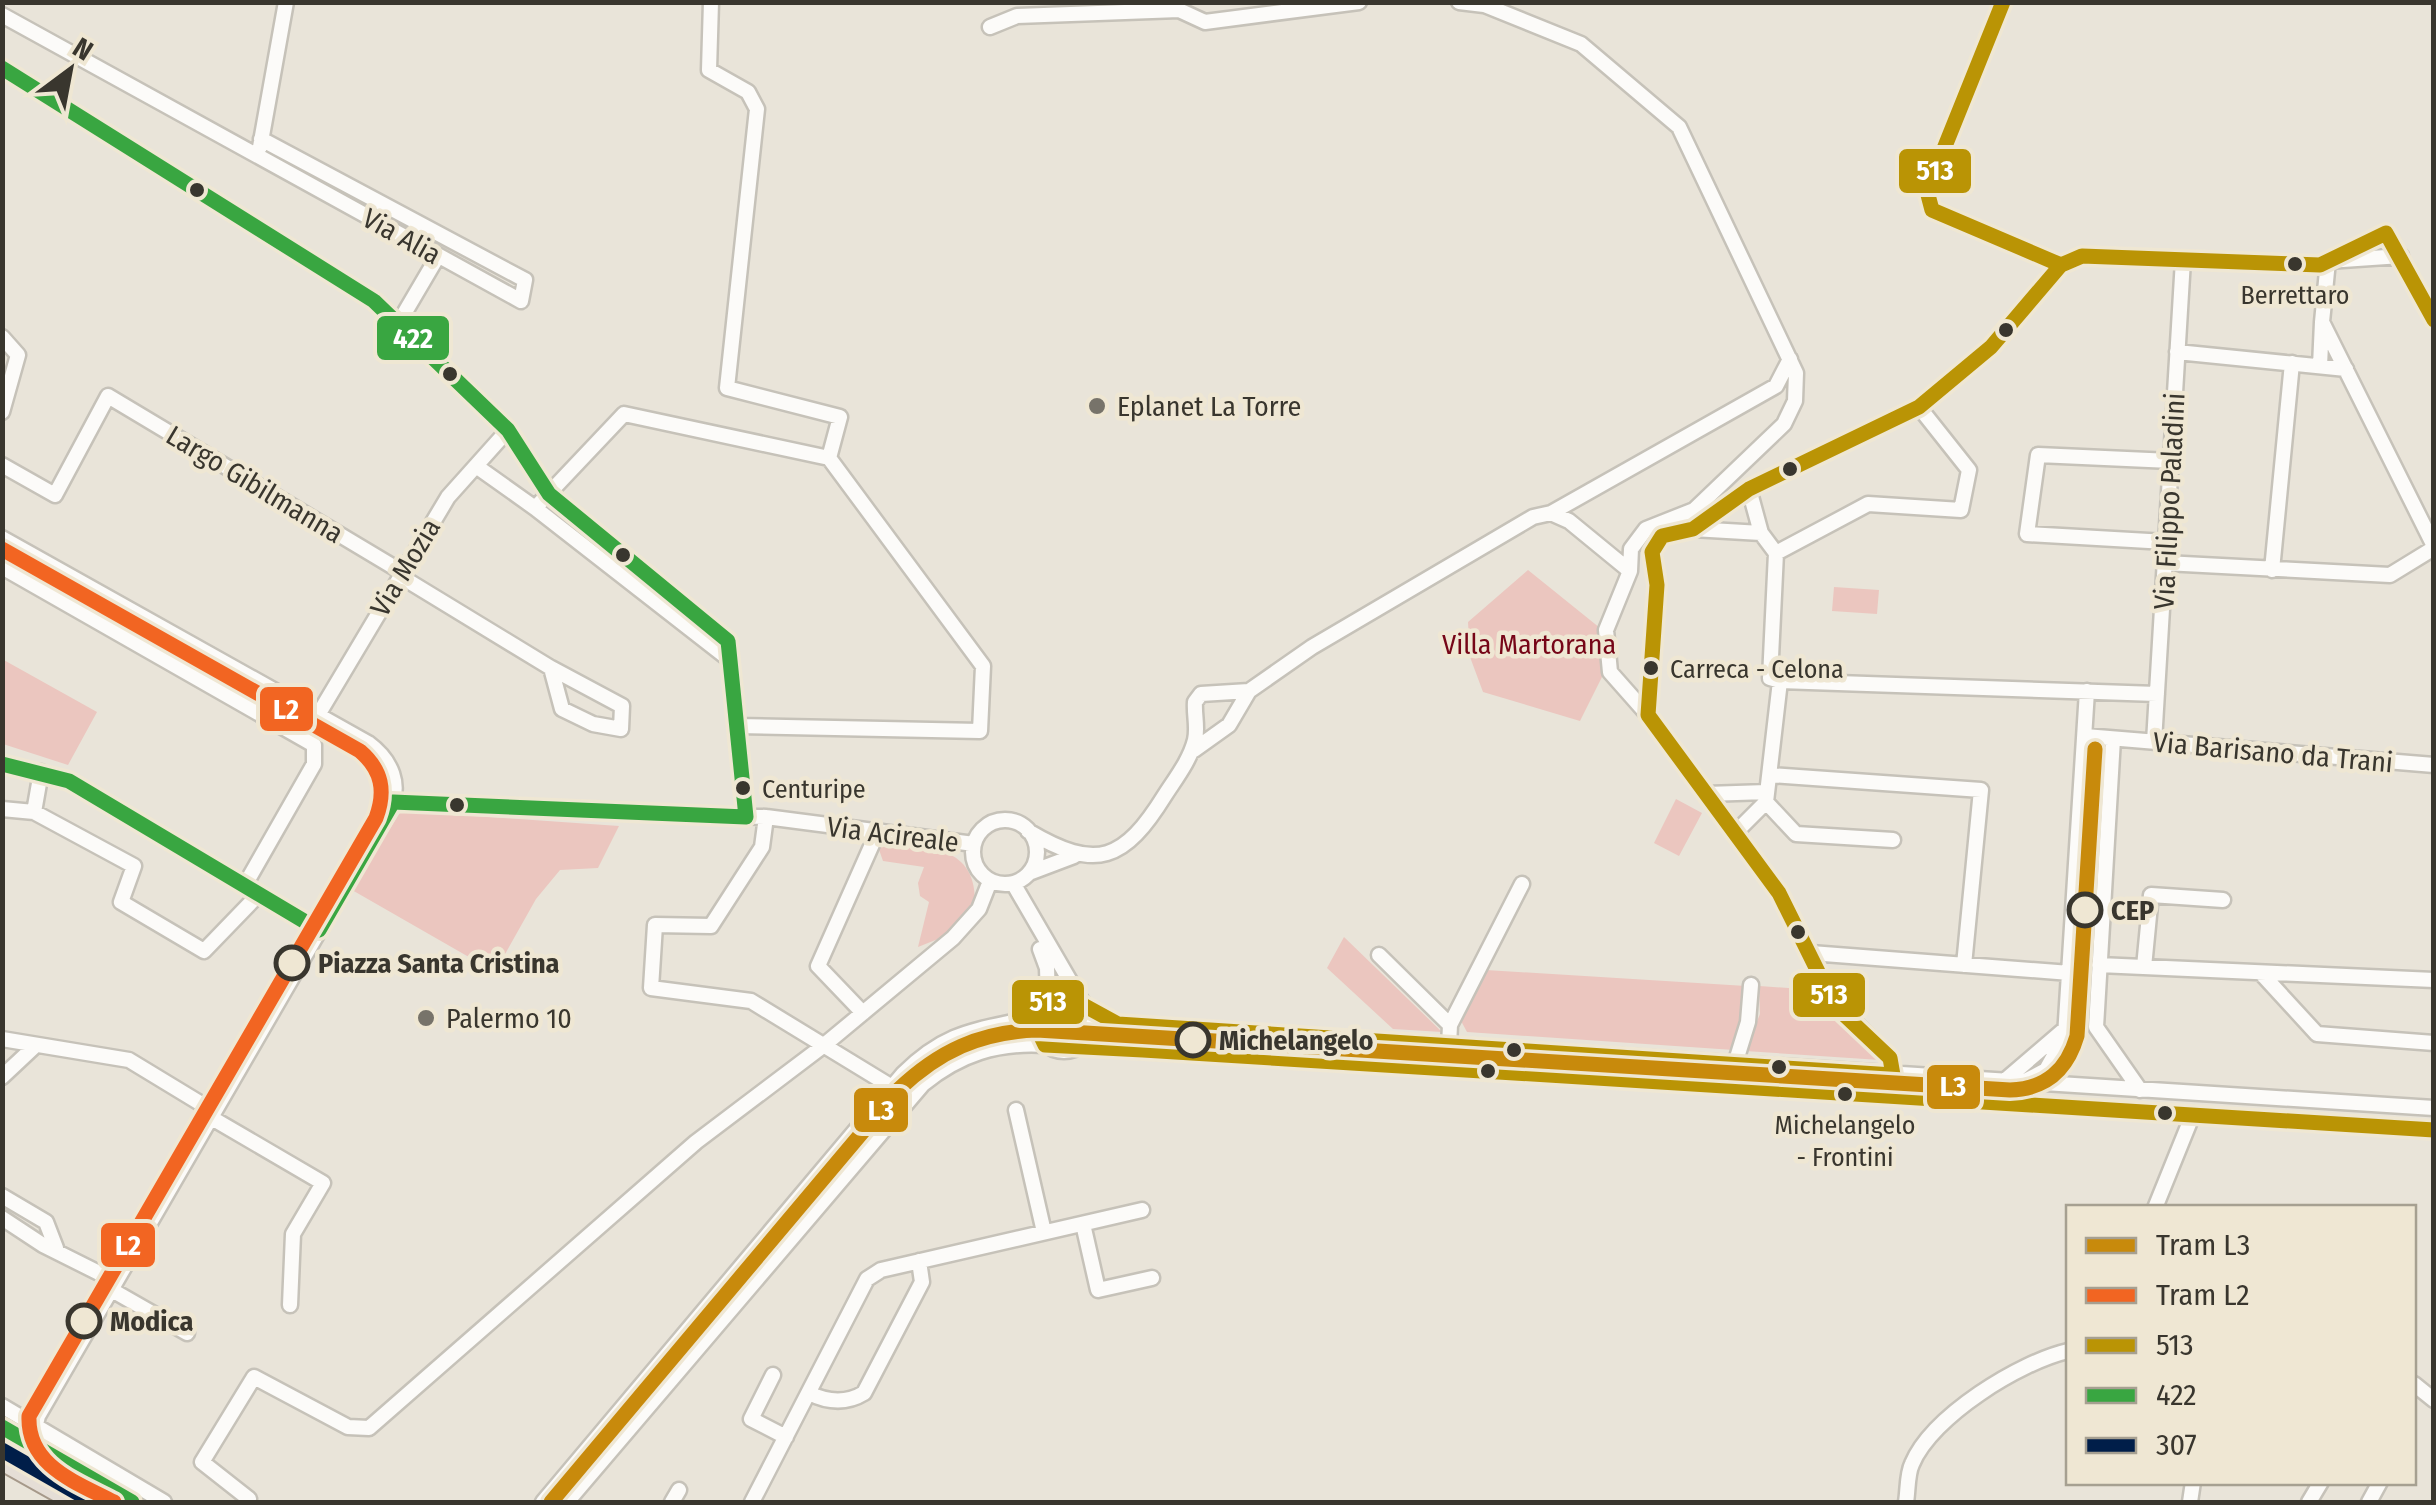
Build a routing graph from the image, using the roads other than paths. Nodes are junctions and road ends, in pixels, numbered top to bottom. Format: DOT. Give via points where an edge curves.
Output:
graph roads {
  1 [pos="286,2"];
  2 [pos="710,2"];
  3 [pos="1359,2"];
  4 [pos="1459,2"];
  5 [pos="2003,2"];
  6 [pos="1481,4"];
  7 [pos="2,15"];
  8 [pos="990,27"];
  9 [pos="2,68"];
  10 [pos="261,139"];
  11 [pos="260,158"];
  12 [pos="438,256"];
  13 [pos="2401,256"];
  14 [pos="2183,260"];
  15 [pos="2328,261"];
  16 [pos="2061,265"];
  17 [pos="2434,321"];
  18 [pos="2322,322"];
  19 [pos="398,324"];
  20 [pos="2,337"];
  21 [pos="2178,352"];
  22 [pos="1790,359"];
  23 [pos="2292,364"];
  24 [pos="2320,366"];
  25 [pos="2346,369"];
  26 [pos="1919,407"];
  27 [pos="2,412"];
  28 [pos="508,430"];
  29 [pos="829,458"];
  30 [pos="2171,461"];
  31 [pos="2,465"];
  32 [pos="476,466"];
  33 [pos="1749,489"];
  34 [pos="548,494"];
  35 [pos="535,508"];
  36 [pos="1551,514"];
  37 [pos="1693,528"];
  38 [pos="1761,532"];
  39 [pos="2,538"];
  40 [pos="2166,542"];
  41 [pos="2434,547"];
  42 [pos="1776,552"];
  43 [pos="2165,563"];
  44 [pos="2,568"];
  45 [pos="2272,570"];
  46 [pos="1630,571"];
  47 [pos="401,574"];
  48 [pos="730,660"];
  49 [pos="551,668"];
  50 [pos="1780,681"];
  51 [pos="1220,691"];
  52 [pos="1248,691"];
  53 [pos="2087,691"];
  54 [pos="2157,694"];
  55 [pos="1194,712"];
  56 [pos="318,715"];
  57 [pos="1648,715"];
  58 [pos="1234,716"];
  59 [pos="736,726"];
  60 [pos="1221,730"];
  61 [pos="2085,736"];
  62 [pos="2113,738"];
  63 [pos="2154,742"];
  64 [pos="1190,754"];
  65 [pos="2,764"];
  66 [pos="2434,765"];
  67 [pos="40,772"];
  68 [pos="1770,775"];
  69 [pos="1706,794"];
  70 [pos="1767,797"];
  71 [pos="393,802"];
  72 [pos="2,810"];
  73 [pos="34,812"];
  74 [pos="746,816"];
  75 [pos="766,818"];
  76 [pos="1028,831"];
  77 [pos="878,832"];
  78 [pos="1735,833"];
  79 [pos="1893,840"];
  80 [pos="974,844"];
  81 [pos="1074,856"];
  82 [pos="1028,874"];
  83 [pos="1001,883"];
  84 [pos="1522,884"];
  85 [pos="245,885"];
  86 [pos="259,894"];
  87 [pos="2222,900"];
  88 [pos="320,930"];
  89 [pos="1810,954"];
  90 [pos="1378,955"];
  91 [pos="1964,965"];
  92 [pos="2099,965"];
  93 [pos="2144,967"];
  94 [pos="2261,972"];
  95 [pos="2070,973"];
  96 [pos="2434,980"];
  97 [pos="1751,985"];
  98 [pos="1048,999"];
  99 [pos="1086,1007"];
  100 [pos="863,1013"];
  101 [pos="1036,1017"];
  102 [pos="1450,1025"];
  103 [pos="2,1038"];
  104 [pos="2434,1043"];
  105 [pos="1045,1044"];
  106 [pos="823,1046"];
  107 [pos="1449,1046"];
  108 [pos="34,1047"];
  109 [pos="1080,1047"];
  110 [pos="1735,1064"];
  111 [pos="1893,1075"];
  112 [pos="2,1077"];
  113 [pos="2010,1082"];
  114 [pos="892,1087"];
  115 [pos="2140,1090"];
  116 [pos="2262,1098"];
  117 [pos="2434,1108"];
  118 [pos="1016,1110"];
  119 [pos="212,1114"];
  120 [pos="2192,1114"];
  121 [pos="2260,1118"];
  122 [pos="2434,1130"];
  123 [pos="2,1196"];
  124 [pos="2157,1205"];
  125 [pos="1142,1210"];
  126 [pos="2,1218"];
  127 [pos="1083,1224"];
  128 [pos="1044,1232"];
  129 [pos="56,1248"];
  130 [pos="919,1261"];
  131 [pos="1152,1278"];
  132 [pos="113,1285"];
  133 [pos="290,1304"];
  134 [pos="186,1333"];
  135 [pos="2066,1351"];
  136 [pos="774,1375"];
  137 [pos="809,1392"];
  138 [pos="2,1406"];
  139 [pos="34,1425"];
  140 [pos="2,1427"];
  141 [pos="786,1437"];
  142 [pos="48,1454"];
  143 [pos="2,1461"];
  144 [pos="75,1502"];
  145 [pos="132,1502"];
  146 [pos="164,1502"];
  147 [pos="247,1502"];
  148 [pos="543,1502"];
  149 [pos="567,1502"];
  150 [pos="752,1502"];
  151 [pos="1906,1502"];
  1 -- 10 [label="street"];
  2 -- 29 [label="street" via="709,70 748,92 758,109 726,388 840,417"];
  3 -- 8 [label="street" via="1205,22 1179,10 1017,16"];
  4 -- 6 [label="street"];
  5 -- 16 [label="street" via="1927,191 1932,210"];
  6 -- 22 [label="street" via="1581,44 1679,127"];
  7 -- 11 [label="street, Via Alia"];
  9 -- 19 [label="street" via="374,302"];
  10 -- 11 [label="street"];
  10 -- 12 [label="street, Via Alia" via="525,280 521,301"];
  11 -- 12 [label="street, Via Alia"];
  12 -- 19 [label="street"];
  13 -- 15 [label="street"];
  13 -- 15 [label="street" via="2386,233"];
  13 -- 17 [label="street"];
  14 -- 15 [label="street"];
  14 -- 16 [label="street" via="2082,256"];
  14 -- 21 [label="street, Via Filippo Paladini"];
  15 -- 18 [label="street"];
  16 -- 26 [label="street" via="1991,348"];
  18 -- 24 [label="street"];
  18 -- 25 [label="street"];
  19 -- 28 [label="street"];
  20 -- 27 [label="street" via="18,355"];
  21 -- 23 [label="street"];
  21 -- 30 [label="street, Via Filippo Paladini"];
  22 -- 36 [label="street" via="1776,386"];
  22 -- 46 [label="street" via="1795,401 1784,424 1694,510 1646,528 1631,549"];
  23 -- 24 [label="street"];
  23 -- 45 [label="street"];
  24 -- 25 [label="street"];
  25 -- 41 [label="street"];
  26 -- 33 [label="street"];
  26 -- 42 [label="street" via="1969,470 1962,510 1868,504"];
  28 -- 32 [label="street, Via Mozia"];
  28 -- 34 [label="street"];
  29 -- 34 [label="street" via="624,414"];
  29 -- 59 [label="street" via="983,666 980,731"];
  30 -- 40 [label="street, Via Filippo Paladini"];
  30 -- 40 [label="street" via="2038,455 2027,534"];
  31 -- 47 [label="street, Largo Gibilmanna" via="55,494 108,396"];
  32 -- 35 [label="street"];
  32 -- 47 [label="street, Via Mozia" via="448,496"];
  33 -- 37 [label="street"];
  33 -- 38 [label="street"];
  34 -- 35 [label="street"];
  34 -- 48 [label="street" via="728,641"];
  35 -- 48 [label="street"];
  36 -- 46 [label="street" via="1570,521"];
  36 -- 52 [label="street" via="1533,517"];
  37 -- 38 [label="street"];
  37 -- 57 [label="street" via="1662,536 1652,552"];
  38 -- 42 [label="street"];
  39 -- 56 [label="street"];
  40 -- 43 [label="street, Via Filippo Paladini"];
  41 -- 45 [label="street" via="2390,575"];
  42 -- 50 [label="street" via="1770,678"];
  43 -- 45 [label="street"];
  43 -- 54 [label="street, Via Filippo Paladini"];
  44 -- 85 [label="street" via="314,745 317,755"];
  46 -- 57 [label="street" via="1606,630 1610,672"];
  47 -- 49 [label="street, Largo Gibilmanna"];
  47 -- 56 [label="street, Via Mozia"];
  48 -- 59 [label="street"];
  49 -- 49 [label="street, Largo Gibilmanna" via="562,709 621,729 622,706"];
  50 -- 53 [label="street"];
  50 -- 68 [label="street"];
  51 -- 52 [label="street"];
  51 -- 55 [label="street" via="1201,694"];
  51 -- 58 [label="street"];
  52 -- 58 [label="street"];
  53 -- 54 [label="street"];
  53 -- 61 [label="street"];
  54 -- 63 [label="street, Via Filippo Paladini"];
  55 -- 60 [label="street" via="1208,729"];
  55 -- 64 [label="street"];
  56 -- 71 [label="street" via="380,752 392,770"];
  57 -- 69 [label="street"];
  58 -- 60 [label="street"];
  59 -- 74 [label="street"];
  60 -- 64 [label="street"];
  61 -- 62 [label="street, Via Barisano da Trani"];
  61 -- 95 [label="street"];
  62 -- 63 [label="street, Via Barisano da Trani"];
  62 -- 92 [label="street"];
  63 -- 66 [label="street, Via Barisano da Trani"];
  64 -- 81 [label="street" via="1141,833 1122,850"];
  65 -- 67 [label="street"];
  67 -- 73 [label="street"];
  67 -- 85 [label="street" via="69,781"];
  68 -- 70 [label="street"];
  68 -- 91 [label="street" via="1980,790"];
  69 -- 70 [label="street"];
  69 -- 78 [label="street"];
  70 -- 78 [label="street"];
  70 -- 79 [label="street" via="1796,834"];
  71 -- 74 [label="street, Via Acireale"];
  71 -- 88 [label="street"];
  72 -- 73 [label="street"];
  73 -- 86 [label="street" via="134,866 121,902 204,951"];
  74 -- 75 [label="street, Via Acireale"];
  75 -- 77 [label="street, Via Acireale"];
  75 -- 106 [label="street" via="762,847 711,926 655,926 651,988 751,1001"];
  76 -- 80 [label="street" via="1002,821 984,828"];
  76 -- 81 [label="street"];
  76 -- 82 [label="street" via="1036,848"];
  77 -- 80 [label="street, Via Acireale"];
  77 -- 100 [label="street" via="818,966"];
  78 -- 89 [label="street"];
  80 -- 83 [label="street" via="976,865"];
  81 -- 82 [label="street"];
  82 -- 83 [label="street"];
  83 -- 98 [label="street" via="1044,957"];
  83 -- 99 [label="street"];
  83 -- 100 [label="street" via="970,922"];
  84 -- 102 [label="street"];
  85 -- 86 [label="street"];
  86 -- 88 [label="street"];
  87 -- 93 [label="street" via="2151,895"];
  88 -- 119 [label="street"];
  89 -- 91 [label="street"];
  89 -- 111 [label="street" via="1835,1006 1890,1058"];
  90 -- 102 [label="street"];
  91 -- 95 [label="street"];
  92 -- 93 [label="street"];
  92 -- 115 [label="street" via="2096,1027"];
  93 -- 94 [label="street"];
  94 -- 96 [label="street"];
  94 -- 104 [label="street" via="2318,1034"];
  95 -- 113 [label="street" via="2059,1052 2046,1070"];
  97 -- 110 [label="street"];
  98 -- 99 [label="street" via="1065,995"];
  98 -- 101 [label="street"];
  99 -- 107 [label="street" via="1118,1024"];
  99 -- 109 [label="street" via="1090,1034"];
  100 -- 106 [label="street"];
  101 -- 105 [label="street"];
  101 -- 114 [label="street" via="959,1033"];
  102 -- 107 [label="street"];
  103 -- 108 [label="street"];
  105 -- 109 [label="street"];
  105 -- 149 [label="street" via="977,1052 923,1084"];
  106 -- 114 [label="street"];
  106 -- 147 [label="street" via="696,1142 369,1428 348,1427 254,1377 202,1462"];
  107 -- 110 [label="street"];
  108 -- 112 [label="street"];
  108 -- 119 [label="street" via="129,1060"];
  109 -- 120 [label="street"];
  110 -- 111 [label="street"];
  111 -- 113 [label="street"];
  113 -- 115 [label="street"];
  114 -- 148 [label="street"];
  115 -- 116 [label="street"];
  116 -- 117 [label="street"];
  116 -- 121 [label="street"];
  118 -- 128 [label="street"];
  119 -- 132 [label="street"];
  119 -- 133 [label="street" via="323,1183 293,1234"];
  120 -- 121 [label="street"];
  120 -- 124 [label="street"];
  121 -- 122 [label="street"];
  123 -- 129 [label="street" via="46,1222"];
  125 -- 127 [label="street"];
  126 -- 129 [label="street"];
  127 -- 128 [label="street"];
  127 -- 131 [label="street" via="1098,1290"];
  128 -- 130 [label="street"];
  129 -- 132 [label="street"];
  130 -- 137 [label="street" via="867,1279"];
  130 -- 137 [label="street" via="922,1282 864,1393 854,1400 824,1400"];
  132 -- 134 [label="street"];
  132 -- 139 [label="street"];
  135 -- 151 [label="street" via="1986,1389 1942,1424 1912,1464"];
  136 -- 141 [label="street" via="750,1419"];
  137 -- 141 [label="street"];
  138 -- 139 [label="street"];
  139 -- 142 [label="street" via="36,1441"];
  139 -- 146 [label="street"];
  140 -- 142 [label="main road"];
  141 -- 150 [label="street"];
  142 -- 145 [label="main road"];
  143 -- 144 [label="main road"];
}
